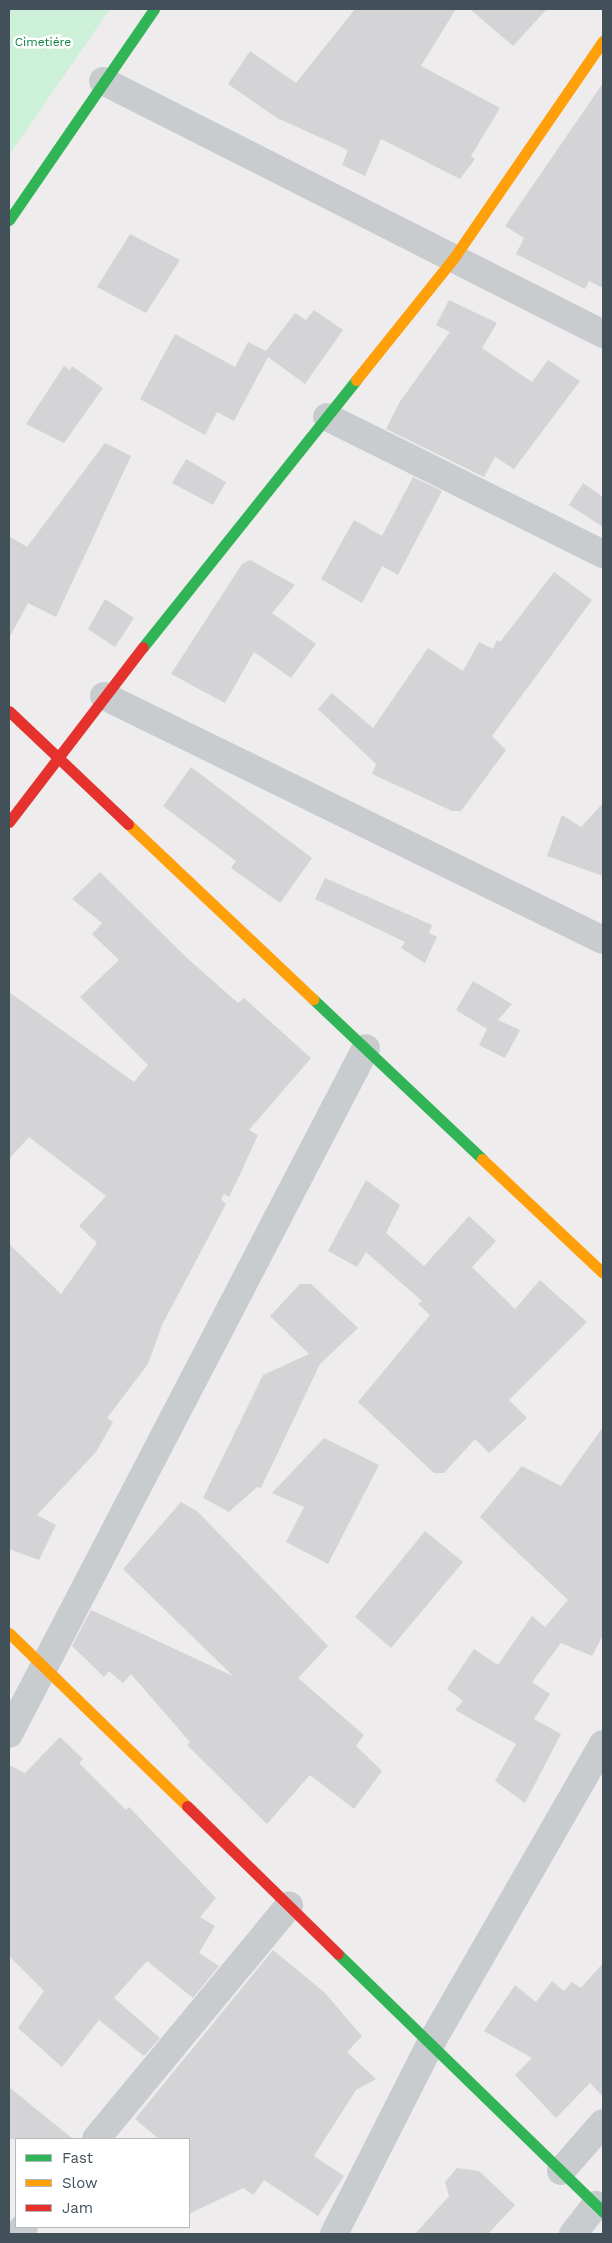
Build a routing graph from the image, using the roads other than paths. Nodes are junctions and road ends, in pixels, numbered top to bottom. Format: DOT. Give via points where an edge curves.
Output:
graph roads {
  1 [pos="154,9"];
  2 [pos="603,41"];
  3 [pos="102,81"];
  4 [pos="9,220"];
  5 [pos="452,259"];
  6 [pos="603,334"];
  7 [pos="327,417"];
  8 [pos="603,554"];
  9 [pos="104,696"];
  10 [pos="9,711"];
  11 [pos="57,756"];
  12 [pos="9,822"];
  13 [pos="603,940"];
  14 [pos="366,1048"];
  15 [pos="603,1273"];
  16 [pos="9,1633"];
  17 [pos="43,1667"];
  18 [pos="9,1734"];
  19 [pos="603,1744"];
  20 [pos="289,1906"];
  21 [pos="430,2043"];
  22 [pos="603,2123"];
  23 [pos="97,2138"];
  24 [pos="561,2171"];
  25 [pos="600,2209"];
  26 [pos="334,2234"];
  27 [pos="573,2234"];
  1 -- 3 [label="street"];
  2 -- 5 [label="street"];
  3 -- 4 [label="street"];
  3 -- 5 [label="street"];
  5 -- 6 [label="street"];
  5 -- 7 [label="street"];
  7 -- 8 [label="street"];
  7 -- 9 [label="street"];
  9 -- 11 [label="street"];
  9 -- 13 [label="street"];
  10 -- 11 [label="street"];
  11 -- 12 [label="street"];
  11 -- 14 [label="street"];
  14 -- 15 [label="street"];
  14 -- 17 [label="street"];
  16 -- 17 [label="street"];
  17 -- 18 [label="street"];
  17 -- 20 [label="street"];
  19 -- 21 [label="street"];
  20 -- 21 [label="street"];
  20 -- 23 [label="street"];
  21 -- 24 [label="street"];
  21 -- 26 [label="street"];
  22 -- 24 [label="street"];
  24 -- 25 [label="street"];
  25 -- 27 [label="street"];
}
